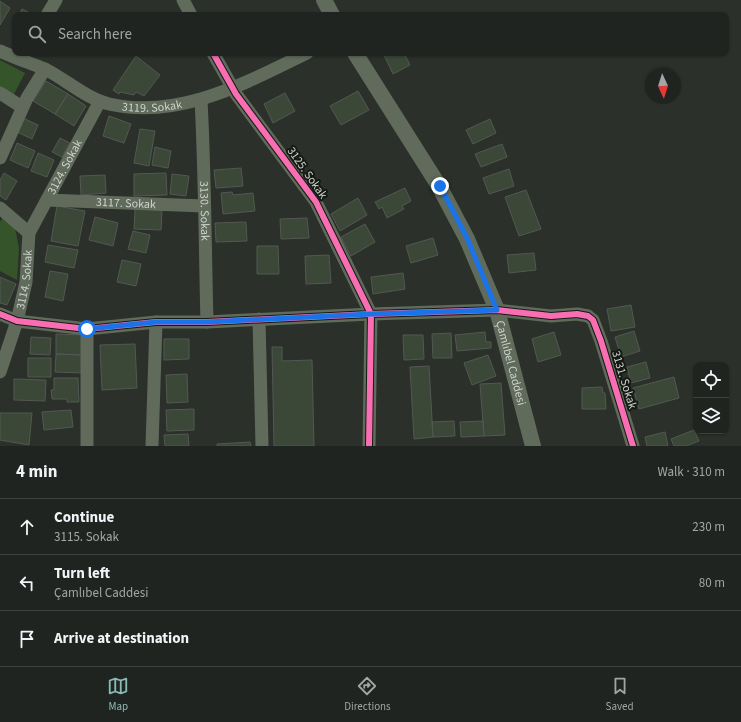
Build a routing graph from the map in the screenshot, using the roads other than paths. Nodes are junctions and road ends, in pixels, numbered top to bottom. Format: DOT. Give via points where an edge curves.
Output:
graph roads {
  1 [pos="56,0"];
  2 [pos="183,0"];
  3 [pos="324,0"];
  4 [pos="49,12"];
  5 [pos="190,12"];
  6 [pos="330,12"];
  7 [pos="0,51"];
  8 [pos="12,54"];
  9 [pos="215,56"];
  10 [pos="301,56"];
  11 [pos="357,56"];
  12 [pos="23,57"];
  13 [pos="45,70"];
  14 [pos="233,89"];
  15 [pos="0,93"];
  16 [pos="201,100"];
  17 [pos="100,101"];
  18 [pos="22,107"];
  19 [pos="0,158"];
  20 [pos="47,200"];
  21 [pos="204,206"];
  22 [pos="0,208"];
  23 [pos="29,233"];
  24 [pos="497,310"];
  25 [pos="0,314"];
  26 [pos="371,314"];
  27 [pos="259,319"];
  28 [pos="17,321"];
  29 [pos="156,322"];
  30 [pos="207,322"];
  31 [pos="87,329"];
  32 [pos="2,354"];
  33 [pos="0,372"];
  34 [pos="87,446"];
  35 [pos="152,446"];
  36 [pos="262,446"];
  37 [pos="369,446"];
  38 [pos="533,446"];
  39 [pos="633,446"];
  1 -- 4 [label="street"];
  2 -- 5 [label="street"];
  3 -- 6 [label="street"];
  7 -- 8 [label="street, 3119. Sokak"];
  9 -- 14 [label="street, 3125. Sokak"];
  10 -- 14 [label="street, 3119. Sokak"];
  11 -- 24 [label="street, Çamlıbel Caddesi" via="440,186 467,238"];
  12 -- 13 [label="street, 3119. Sokak"];
  13 -- 17 [label="street, 3119. Sokak"];
  13 -- 18 [label="street"];
  14 -- 16 [label="street, 3119. Sokak"];
  14 -- 26 [label="street, 3125. Sokak" via="316,202"];
  15 -- 18 [label="street"];
  16 -- 17 [label="street, 3119. Sokak" via="150,107 128,107"];
  16 -- 21 [label="street, 3130. Sokak"];
  17 -- 20 [label="street, 3124. Sokak"];
  18 -- 19 [label="street"];
  20 -- 21 [label="street, 3117. Sokak"];
  20 -- 23 [label="street, 3124. Sokak"];
  21 -- 30 [label="street, 3130. Sokak"];
  22 -- 23 [label="street"];
  23 -- 28 [label="street, 3114. Sokak" via="26,282"];
  24 -- 26 [label="street"];
  24 -- 38 [label="street, Çamlıbel Caddesi"];
  24 -- 39 [label="street, 3131. Sokak" via="551,316 577,314 593,320"];
  25 -- 28 [label="street"];
  26 -- 27 [label="street"];
  26 -- 37 [label="street"];
  27 -- 30 [label="street"];
  27 -- 36 [label="street"];
  28 -- 31 [label="street"];
  28 -- 32 [label="street, 3114. Sokak"];
  29 -- 30 [label="street"];
  29 -- 31 [label="street"];
  29 -- 35 [label="street"];
  31 -- 34 [label="street"];
  32 -- 33 [label="street, 3114. Sokak"];
}
